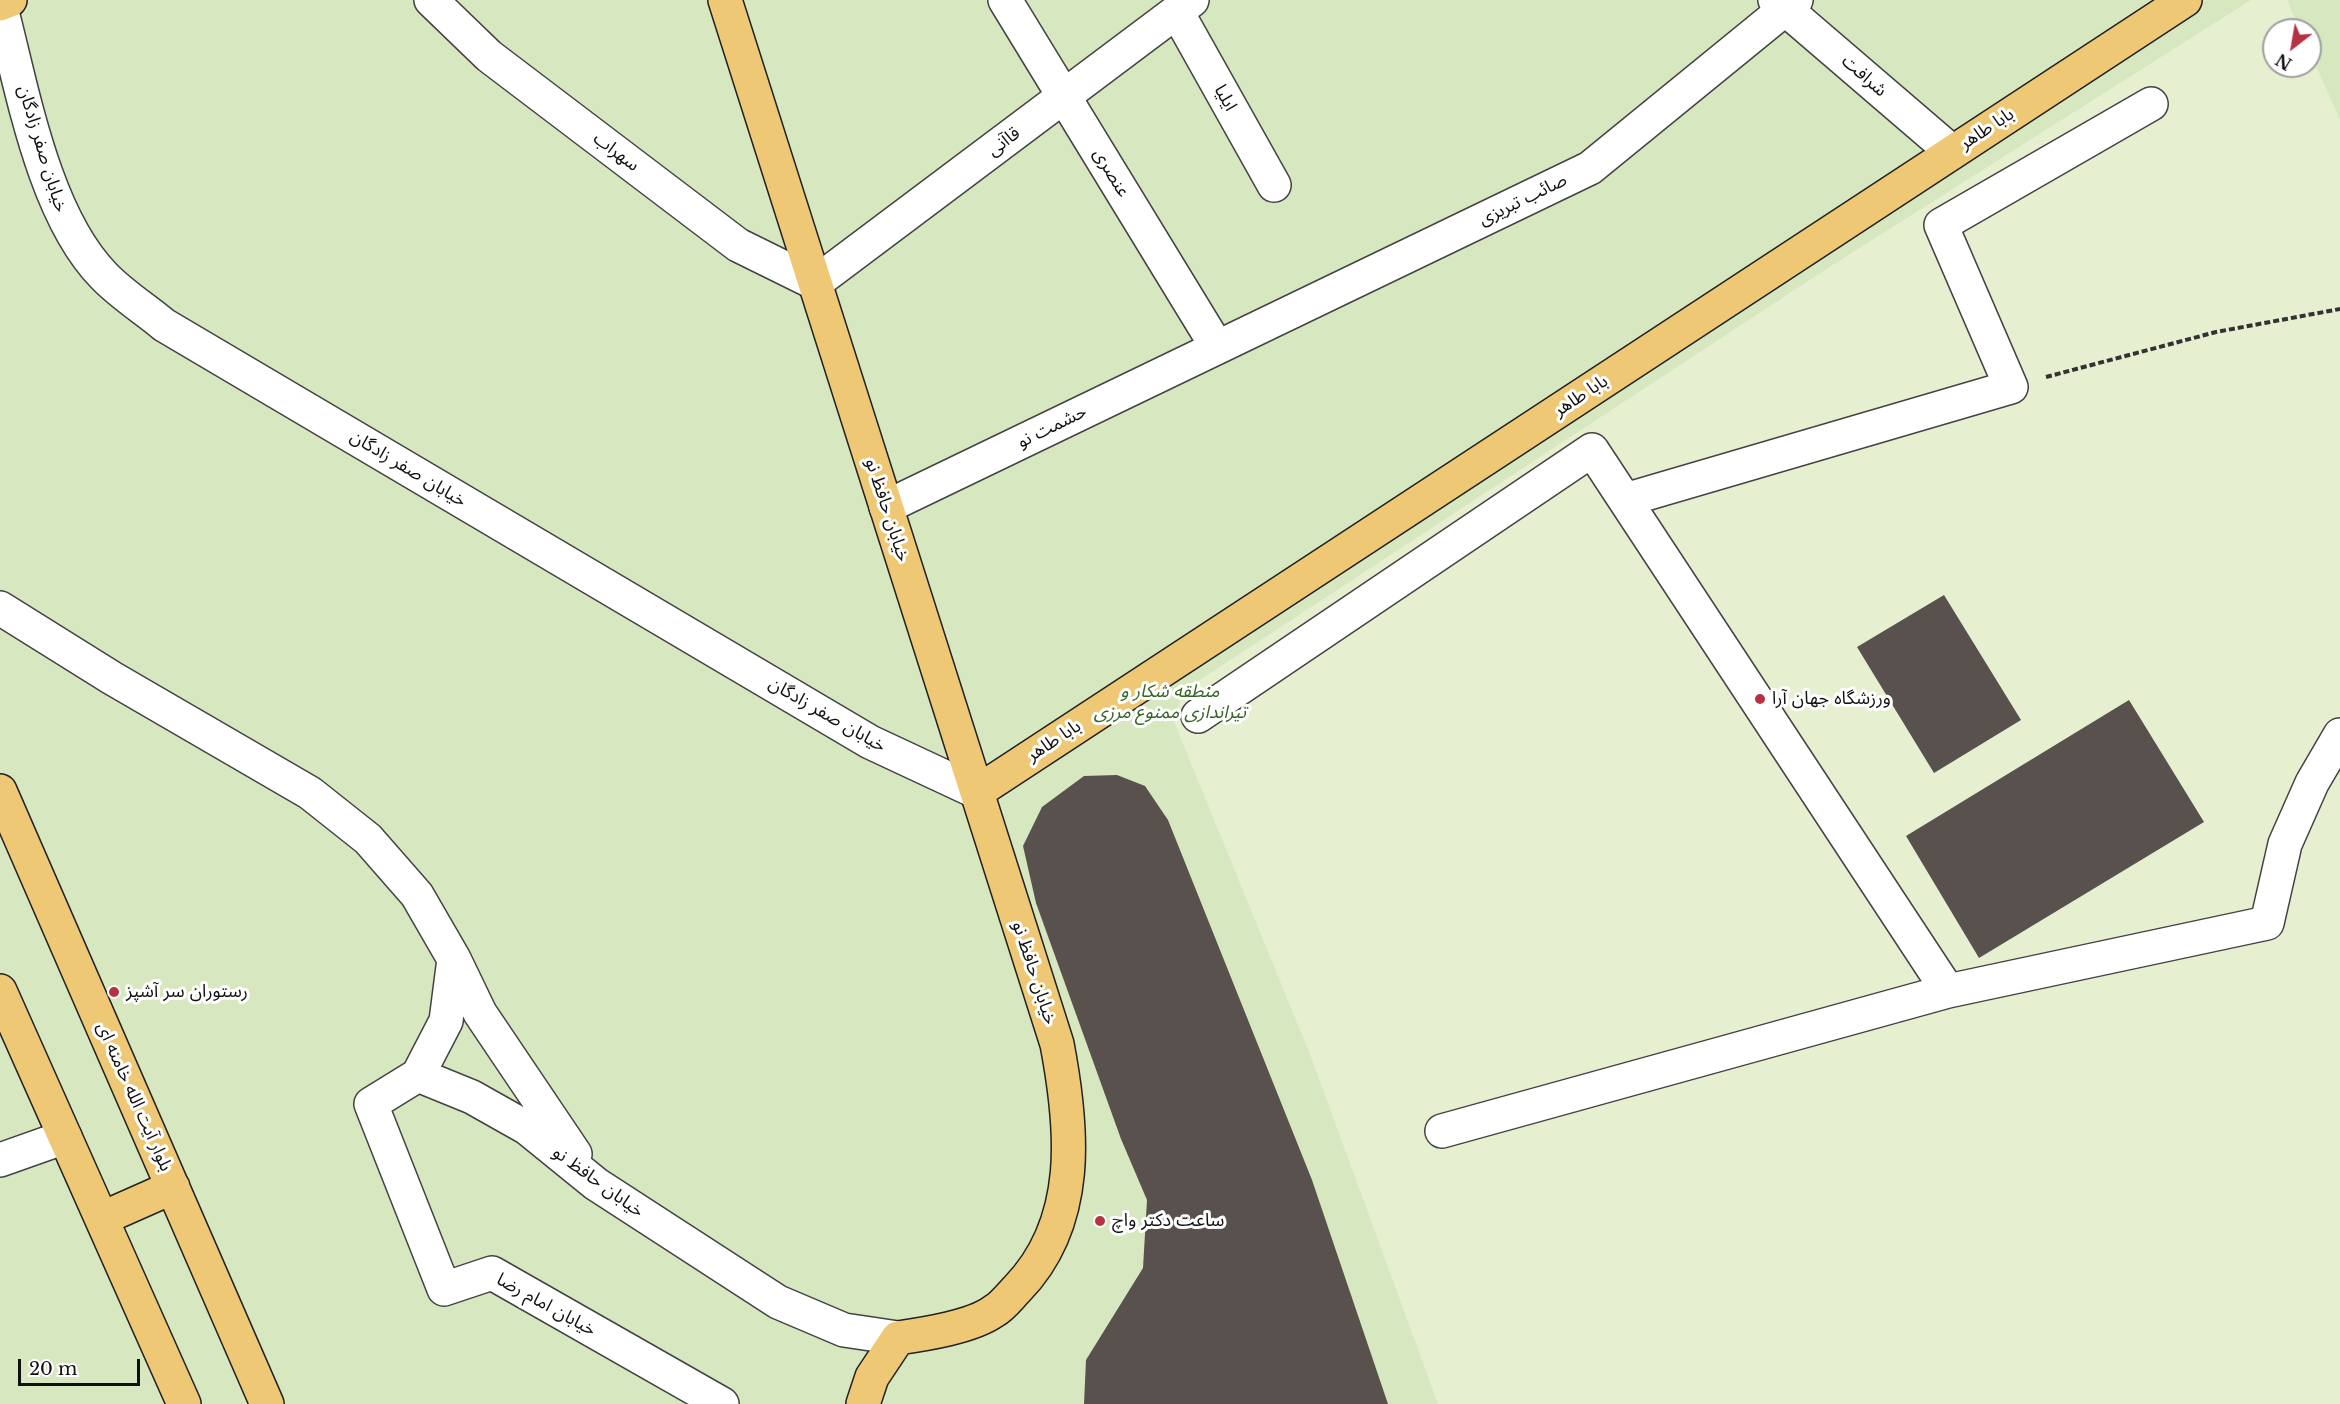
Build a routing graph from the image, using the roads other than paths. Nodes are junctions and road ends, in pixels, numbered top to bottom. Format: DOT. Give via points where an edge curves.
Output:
graph roads {
  1 [pos="10,0"];
  2 [pos="431,0"];
  3 [pos="725,0"];
  4 [pos="1005,0"];
  5 [pos="2185,0"];
  6 [pos="1785,3"];
  7 [pos="0,4"];
  8 [pos="1184,6"];
  9 [pos="1064,96"];
  10 [pos="2151,104"];
  11 [pos="1952,152"];
  12 [pos="1274,185"];
  13 [pos="815,283"];
  14 [pos="1217,347"];
  15 [pos="1624,500"];
  16 [pos="886,507"];
  17 [pos="0,608"];
  18 [pos="1198,716"];
  19 [pos="2340,735"];
  20 [pos="0,790"];
  21 [pos="977,792"];
  22 [pos="454,959"];
  23 [pos="0,991"];
  24 [pos="1948,991"];
  25 [pos="418,1075"];
  26 [pos="1442,1131"];
  27 [pos="64,1137"];
  28 [pos="0,1160"];
  29 [pos="596,1184"];
  30 [pos="173,1187"];
  31 [pos="103,1218"];
  32 [pos="898,1338"];
  33 [pos="184,1404"];
  34 [pos="267,1404"];
  35 [pos="722,1404"];
  36 [pos="863,1404"];
  1 -- 7 [label="main road"];
  2 -- 13 [label="street, سهراب" via="489,56 738,245"];
  3 -- 13 [label="main road, خیابان حافظ نو"];
  4 -- 9 [label="street, عنصری"];
  5 -- 11 [label="main road, بابا طاهر"];
  6 -- 11 [label="street, شرافت"];
  6 -- 14 [label="street, صائب تبریزی" via="1590,168"];
  7 -- 21 [label="street, خیابان صفر زادگان" via="43,165 63,219 103,276 164,325 246,374 870,742"];
  8 -- 9 [label="street, قاآنی"];
  8 -- 12 [label="street, ایلیا"];
  9 -- 13 [label="street, قاآنی"];
  9 -- 14 [label="street, عنصری"];
  10 -- 15 [label="street" via="1941,225 2011,387"];
  11 -- 21 [label="main road, بابا طاهر"];
  13 -- 16 [label="main road, خیابان حافظ نو"];
  14 -- 16 [label="street, حشمت نو"];
  15 -- 18 [label="street" via="1592,450"];
  15 -- 24 [label="street"];
  16 -- 21 [label="main road, خیابان حافظ نو"];
  17 -- 22 [label="street" via="318,800 368,839 417,895"];
  19 -- 24 [label="street" via="2312,783 2285,844 2267,923"];
  20 -- 30 [label="main road, بلوار آیت الله خامنه ای"];
  21 -- 32 [label="main road, خیابان حافظ نو" via="1057,1044 1068,1101 1070,1174 1057,1231 1029,1276 994,1312 938,1333"];
  22 -- 25 [label="street" via="446,1021"];
  22 -- 29 [label="street" via="480,1013"];
  23 -- 27 [label="main road"];
  24 -- 26 [label="street"];
  25 -- 29 [label="street, خیابان حافظ نو" via="472,1097 527,1128"];
  25 -- 35 [label="street, خیابان امام رضا" via="371,1104 444,1289 492,1273"];
  27 -- 28 [label="street"];
  27 -- 31 [label="main road"];
  29 -- 32 [label="street, خیابان حافظ نو" via="778,1302 844,1330"];
  30 -- 31 [label="main road"];
  30 -- 34 [label="main road, بلوار آیت الله خامنه ای"];
  31 -- 33 [label="main road"];
  32 -- 36 [label="main road" via="872,1377"];
}
